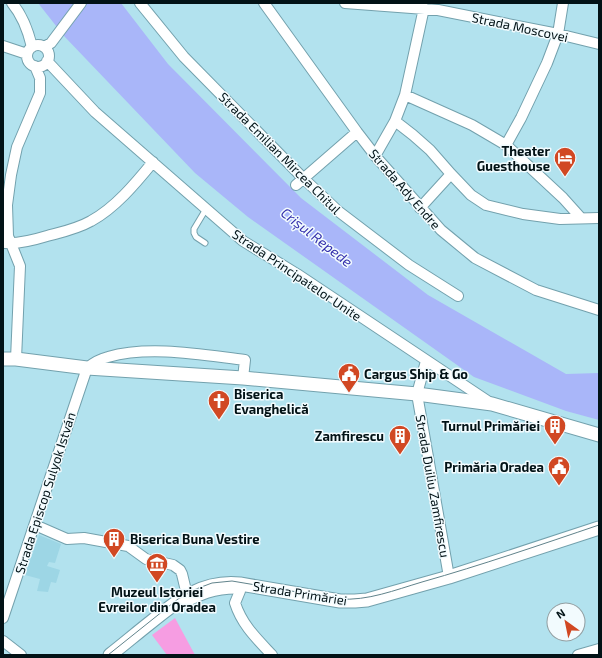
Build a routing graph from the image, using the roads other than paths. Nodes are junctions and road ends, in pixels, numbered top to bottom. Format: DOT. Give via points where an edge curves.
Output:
graph roads {
  1 [pos="12,3"];
  2 [pos="81,3"];
  3 [pos="140,3"];
  4 [pos="264,3"];
  5 [pos="345,3"];
  6 [pos="563,3"];
  7 [pos="439,6"];
  8 [pos="424,8"];
  9 [pos="558,34"];
  10 [pos="599,44"];
  11 [pos="48,45"];
  12 [pos="3,46"];
  13 [pos="29,50"];
  14 [pos="47,60"];
  15 [pos="35,66"];
  16 [pos="405,95"];
  17 [pos="395,121"];
  18 [pos="356,132"];
  19 [pos="506,145"];
  20 [pos="375,156"];
  21 [pos="153,162"];
  22 [pos="450,174"];
  23 [pos="299,182"];
  24 [pos="420,208"];
  25 [pos="206,209"];
  26 [pos="581,218"];
  27 [pos="599,218"];
  28 [pos="7,243"];
  29 [pos="205,243"];
  30 [pos="458,296"];
  31 [pos="599,310"];
  32 [pos="3,359"];
  33 [pos="16,359"];
  34 [pos="426,361"];
  35 [pos="87,368"];
  36 [pos="243,378"];
  37 [pos="417,394"];
  38 [pos="492,404"];
  39 [pos="599,435"];
  40 [pos="35,525"];
  41 [pos="599,528"];
  42 [pos="449,577"];
  43 [pos="240,587"];
  44 [pos="187,595"];
  45 [pos="3,618"];
  46 [pos="156,618"];
  47 [pos="3,641"];
  48 [pos="599,649"];
  49 [pos="21,655"];
  50 [pos="110,655"];
  51 [pos="272,655"];
  52 [pos="578,655"];
  1 -- 13 [label="street" via="20,12 28,31"];
  2 -- 11 [label="street"];
  3 -- 23 [label="street, Strada Emilian Mircea Chitul" via="184,57"];
  4 -- 18 [label="street, Strada Ady Endre"];
  5 -- 8 [label="street, Strada Moscovei"];
  6 -- 9 [label="street"];
  7 -- 8 [label="street, Strada Moscovei"];
  7 -- 9 [label="street, Strada Moscovei"];
  8 -- 16 [label="street"];
  9 -- 10 [label="street, Strada Moscovei"];
  9 -- 19 [label="street" via="547,63"];
  11 -- 13 [label="street" via="38,45"];
  11 -- 14 [label="street"];
  12 -- 13 [label="street"];
  13 -- 15 [label="street" via="28,61"];
  14 -- 15 [label="street" via="42,66"];
  14 -- 21 [label="street, Strada Principatelor Unite" via="95,112"];
  15 -- 28 [label="street" via="40,78 40,93 14,161 7,213"];
  16 -- 17 [label="street"];
  16 -- 19 [label="street" via="472,124"];
  17 -- 20 [label="street"];
  17 -- 22 [label="street" via="430,150"];
  18 -- 20 [label="street, Strada Ady Endre"];
  18 -- 23 [label="street"];
  19 -- 26 [label="street"];
  20 -- 24 [label="street, Strada Ady Endre"];
  21 -- 25 [label="street, Strada Principatelor Unite"];
  21 -- 28 [label="street" via="116,203 91,222 34,240"];
  22 -- 24 [label="street"];
  22 -- 26 [label="street" via="471,195 486,205 523,214 560,219"];
  23 -- 30 [label="street, Strada Emilian Mircea Chitul" via="409,265"];
  24 -- 31 [label="street, Strada Ady Endre" via="441,230 475,258 536,290"];
  25 -- 29 [label="lane" via="194,229 196,236"];
  25 -- 34 [label="street, Strada Principatelor Unite" via="242,241 297,274"];
  26 -- 27 [label="street"];
  28 -- 33 [label="street" via="20,266"];
  32 -- 33 [label="street"];
  33 -- 35 [label="street"];
  34 -- 37 [label="street"];
  34 -- 38 [label="street, Strada Principatelor Unite"];
  35 -- 36 [label="street"];
  35 -- 36 [label="street" via="108,357 139,352 171,352 245,360"];
  35 -- 40 [label="street, Strada Episcop Sulyok István"];
  36 -- 37 [label="street"];
  37 -- 38 [label="street"];
  37 -- 42 [label="street, Strada Duiliu Zamfirescu"];
  38 -- 39 [label="street"];
  40 -- 44 [label="street" via="67,539 84,538 128,546 146,559 173,565 182,574"];
  40 -- 45 [label="street, Strada Episcop Sulyok István"];
  41 -- 42 [label="street, Strada Primăriei"];
  42 -- 43 [label="street, Strada Primăriei" via="355,601"];
  43 -- 44 [label="street, Strada Primăriei" via="226,582"];
  43 -- 46 [label="lane" via="207,594"];
  43 -- 51 [label="street" via="235,603 238,615"];
  44 -- 46 [label="street, Strada Primăriei"];
  46 -- 50 [label="street, Strada Primăriei"];
  47 -- 49 [label="street"];
  48 -- 52 [label="street"];
}
